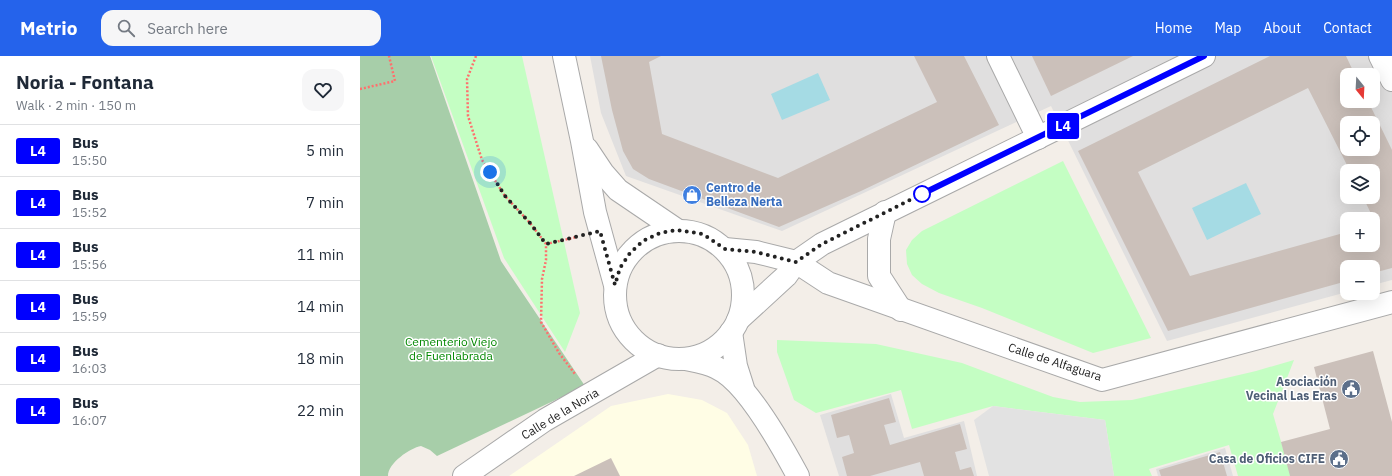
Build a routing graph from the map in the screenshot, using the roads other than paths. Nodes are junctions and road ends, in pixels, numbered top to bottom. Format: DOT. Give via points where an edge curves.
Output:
graph roads {
  1 [pos="564,56"];
  2 [pos="998,56"];
  3 [pos="1204,56"];
  4 [pos="1380,56"];
  5 [pos="1392,80"];
  6 [pos="1038,138"];
  7 [pos="582,141"];
  8 [pos="885,212"];
  9 [pos="677,230"];
  10 [pos="725,249"];
  11 [pos="796,262"];
  12 [pos="615,285"];
  13 [pos="1392,302"];
  14 [pos="901,310"];
  15 [pos="735,326"];
  16 [pos="658,355"];
  17 [pos="685,358"];
  18 [pos="743,388"];
  19 [pos="464,476"];
  20 [pos="798,476"];
  1 -- 7 [label="street"];
  2 -- 6 [label="street"];
  3 -- 6 [label="street"];
  4 -- 5 [label="street"];
  6 -- 8 [label="street"];
  7 -- 9 [label="street" via="603,173 618,190"];
  7 -- 12 [label="street" via="595,212"];
  8 -- 11 [label="street" via="822,244"];
  8 -- 14 [label="street" via="879,239 878,276"];
  9 -- 10 [label="street" via="703,234"];
  9 -- 12 [label="street" via="643,241 630,253 620,268"];
  10 -- 11 [label="street" via="756,252"];
  10 -- 15 [label="street" via="739,270 744,296"];
  11 -- 14 [label="street, Calle de Alfaguara" via="828,283"];
  11 -- 15 [label="street" via="786,276"];
  12 -- 16 [label="street" via="615,303 621,321 632,338"];
  13 -- 14 [label="street, Calle de Alfaguara" via="1102,380"];
  15 -- 17 [label="street" via="711,350"];
  15 -- 18 [label="street" via="736,366"];
  16 -- 17 [label="street"];
  16 -- 19 [label="street, Calle de la Noria" via="545,420"];
  17 -- 18 [label="street" via="718,368"];
  18 -- 20 [label="street" via="782,446"];
}
